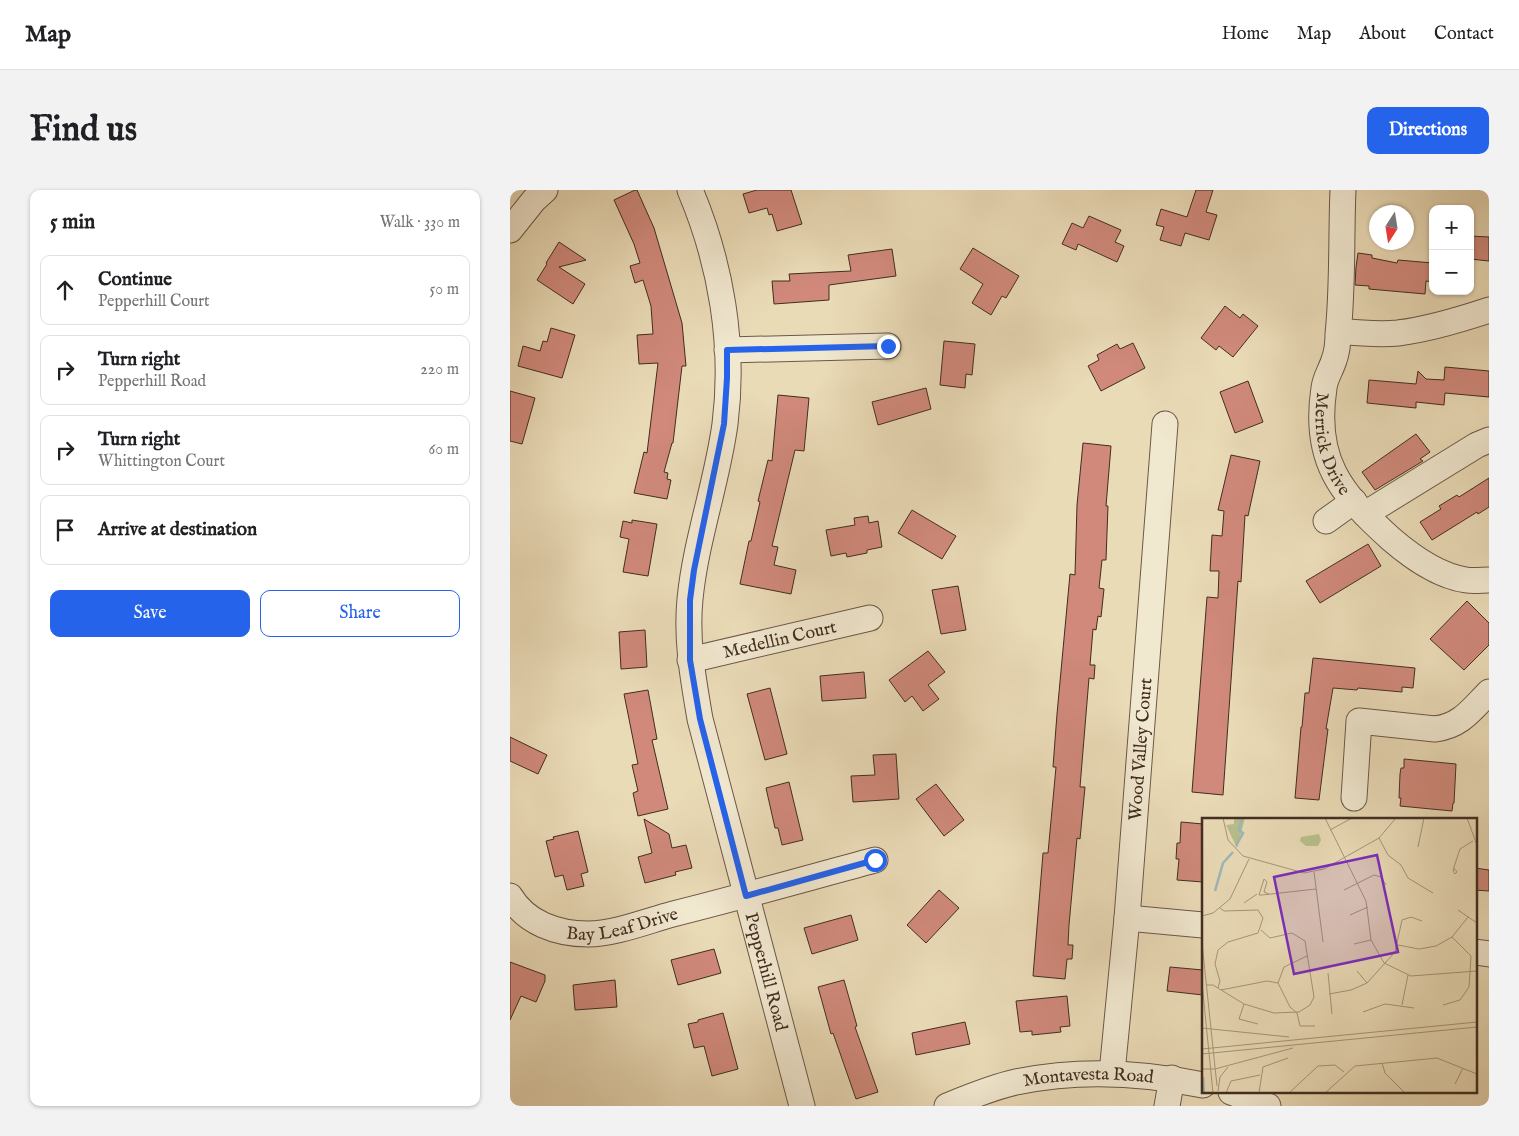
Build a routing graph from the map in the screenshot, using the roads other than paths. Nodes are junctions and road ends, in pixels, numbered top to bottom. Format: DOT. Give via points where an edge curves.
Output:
graph roads {
  1 [pos="545,190"];
  2 [pos="690,190"];
  3 [pos="1343,190"];
  4 [pos="510,230"];
  5 [pos="1489,310"];
  6 [pos="1339,331"];
  7 [pos="888,346"];
  8 [pos="727,350"];
  9 [pos="1166,424"];
  10 [pos="1489,440"];
  11 [pos="1360,508"];
  12 [pos="1326,521"];
  13 [pos="1489,580"];
  14 [pos="870,618"];
  15 [pos="690,660"];
  16 [pos="1489,692"];
  17 [pos="1354,798"];
  18 [pos="875,860"];
  19 [pos="510,896"];
  20 [pos="746,896"];
  21 [pos="1127,918"];
  22 [pos="1202,925"];
  23 [pos="1476,952"];
  24 [pos="1489,954"];
  25 [pos="1112,1073"];
  26 [pos="1172,1078"];
  27 [pos="1202,1085"];
  28 [pos="1236,1094"];
  29 [pos="802,1106"];
  30 [pos="947,1106"];
  31 [pos="1167,1106"];
  32 [pos="1268,1106"];
  1 -- 4 [label="street"];
  2 -- 8 [label="street, Pepperhill Road" via="718,275"];
  3 -- 6 [label="street, Merrick Drive"];
  5 -- 6 [label="street" via="1456,321 1396,333"];
  6 -- 11 [label="street, Merrick Drive" via="1334,360 1324,388 1323,447 1330,466"];
  7 -- 8 [label="street"];
  8 -- 15 [label="street, Pepperhill Road" via="724,424 690,600"];
  9 -- 21 [label="street, Wood Valley Court"];
  10 -- 11 [label="street"];
  11 -- 12 [label="street"];
  11 -- 13 [label="street, Merrick Drive" via="1403,549 1427,566 1456,578"];
  14 -- 15 [label="street, Medellin Court"];
  15 -- 20 [label="street, Pepperhill Road" via="700,719"];
  16 -- 17 [label="street" via="1458,722 1447,727 1359,722"];
  18 -- 20 [label="street, Bay Leaf Drive"];
  19 -- 20 [label="street, Bay Leaf Drive" via="527,917 536,922 553,929 588,934"];
  20 -- 29 [label="street, Pepperhill Road"];
  21 -- 22 [label="street"];
  21 -- 25 [label="street, Wood Valley Court"];
  23 -- 24 [label="street"];
  25 -- 26 [label="street, Montavesta Road"];
  25 -- 30 [label="street, Montavesta Road" via="1071,1074 1015,1082"];
  26 -- 27 [label="street, Montavesta Road"];
  26 -- 31 [label="street"];
  28 -- 32 [label="street"];
}
